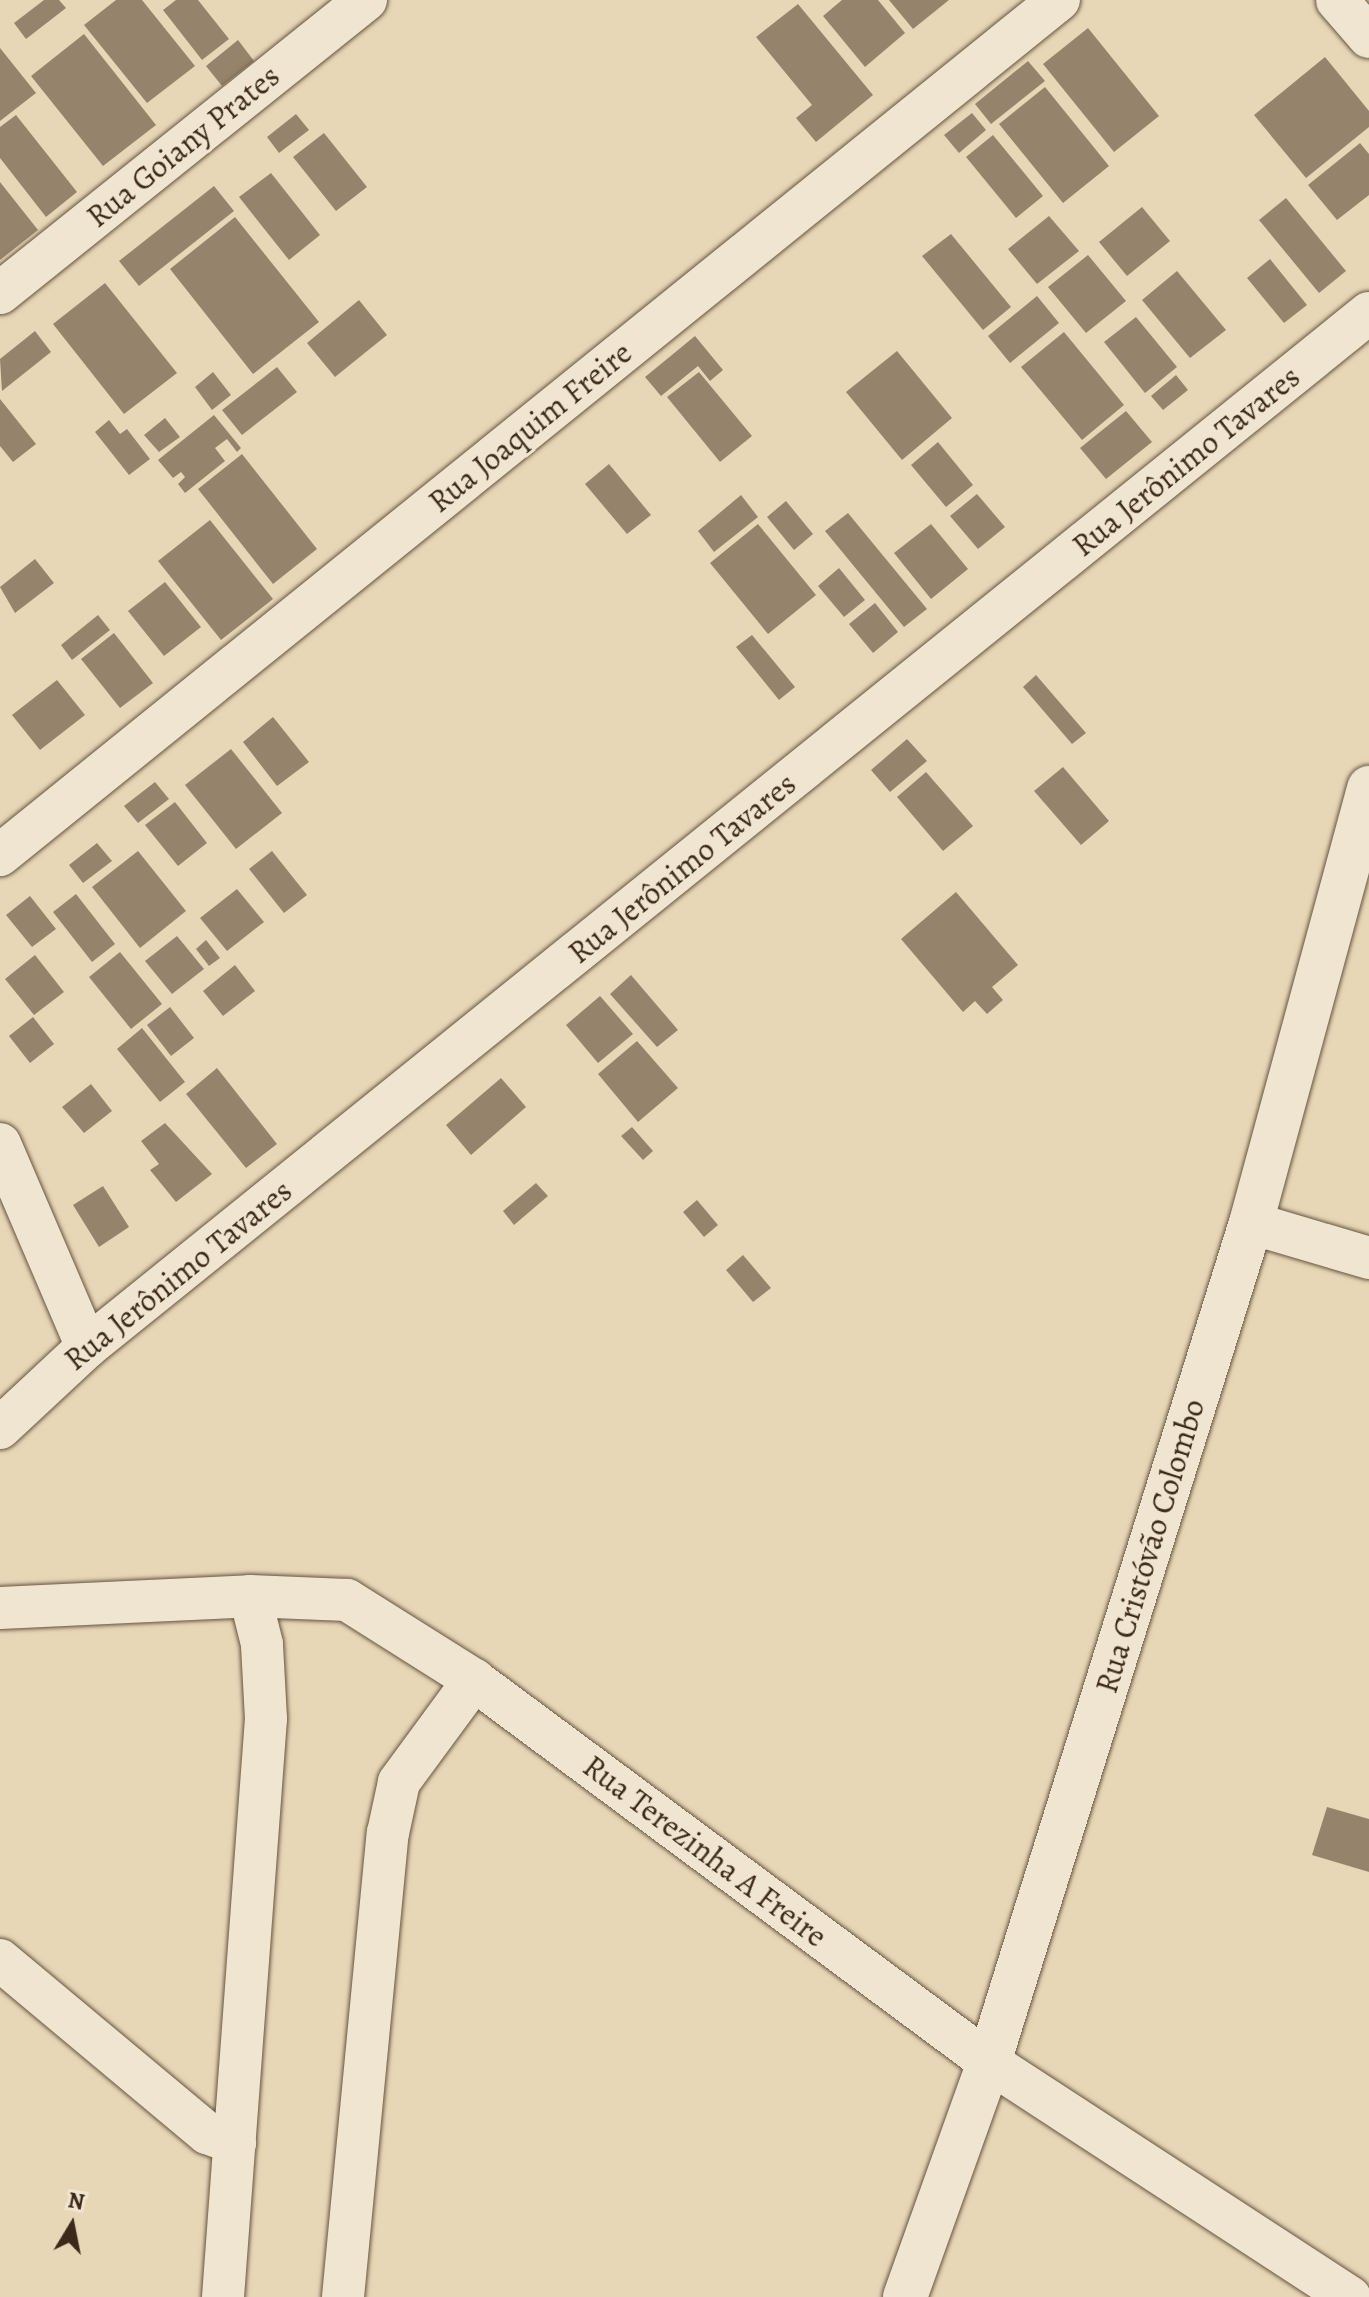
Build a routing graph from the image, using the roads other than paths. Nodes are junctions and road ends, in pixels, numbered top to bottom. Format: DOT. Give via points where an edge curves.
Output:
graph roads {
  1 [pos="366,0"];
  2 [pos="1059,0"];
  3 [pos="1337,0"];
  4 [pos="1369,37"];
  5 [pos="0,293"];
  6 [pos="1369,313"];
  7 [pos="1369,788"];
  8 [pos="0,855"];
  9 [pos="0,1144"];
  10 [pos="1251,1223"];
  11 [pos="1369,1258"];
  12 [pos="87,1347"];
  13 [pos="0,1428"];
  14 [pos="250,1596"];
  15 [pos="0,1608"];
  16 [pos="474,1680"];
  17 [pos="0,1960"];
  18 [pos="989,2062"];
  19 [pos="235,2143"];
  20 [pos="223,2297"];
  21 [pos="343,2297"];
  22 [pos="905,2297"];
  23 [pos="1350,2297"];
  1 -- 5 [label="street, Rua Goiany Prates"];
  2 -- 8 [label="street, Rua Joaquim Freire"];
  3 -- 4 [label="street"];
  6 -- 12 [label="street, Rua Jerônimo Tavares"];
  7 -- 10 [label="street, Rua Cristóvão Colombo"];
  9 -- 12 [label="street"];
  10 -- 11 [label="street"];
  10 -- 18 [label="street, Rua Cristóvão Colombo"];
  12 -- 13 [label="street, Rua Jerônimo Tavares"];
  14 -- 15 [label="street, Rua Terezinha A Freire"];
  14 -- 16 [label="street, Rua Terezinha A Freire" via="347,1600"];
  14 -- 19 [label="street" via="262,1644 266,1719"];
  16 -- 18 [label="street, Rua Terezinha A Freire"];
  16 -- 21 [label="street" via="399,1782"];
  17 -- 19 [label="street" via="207,2133"];
  18 -- 22 [label="street, Rua Cristóvão Colombo"];
  18 -- 23 [label="street, Rua Terezinha A Freire"];
  19 -- 20 [label="street"];
}
